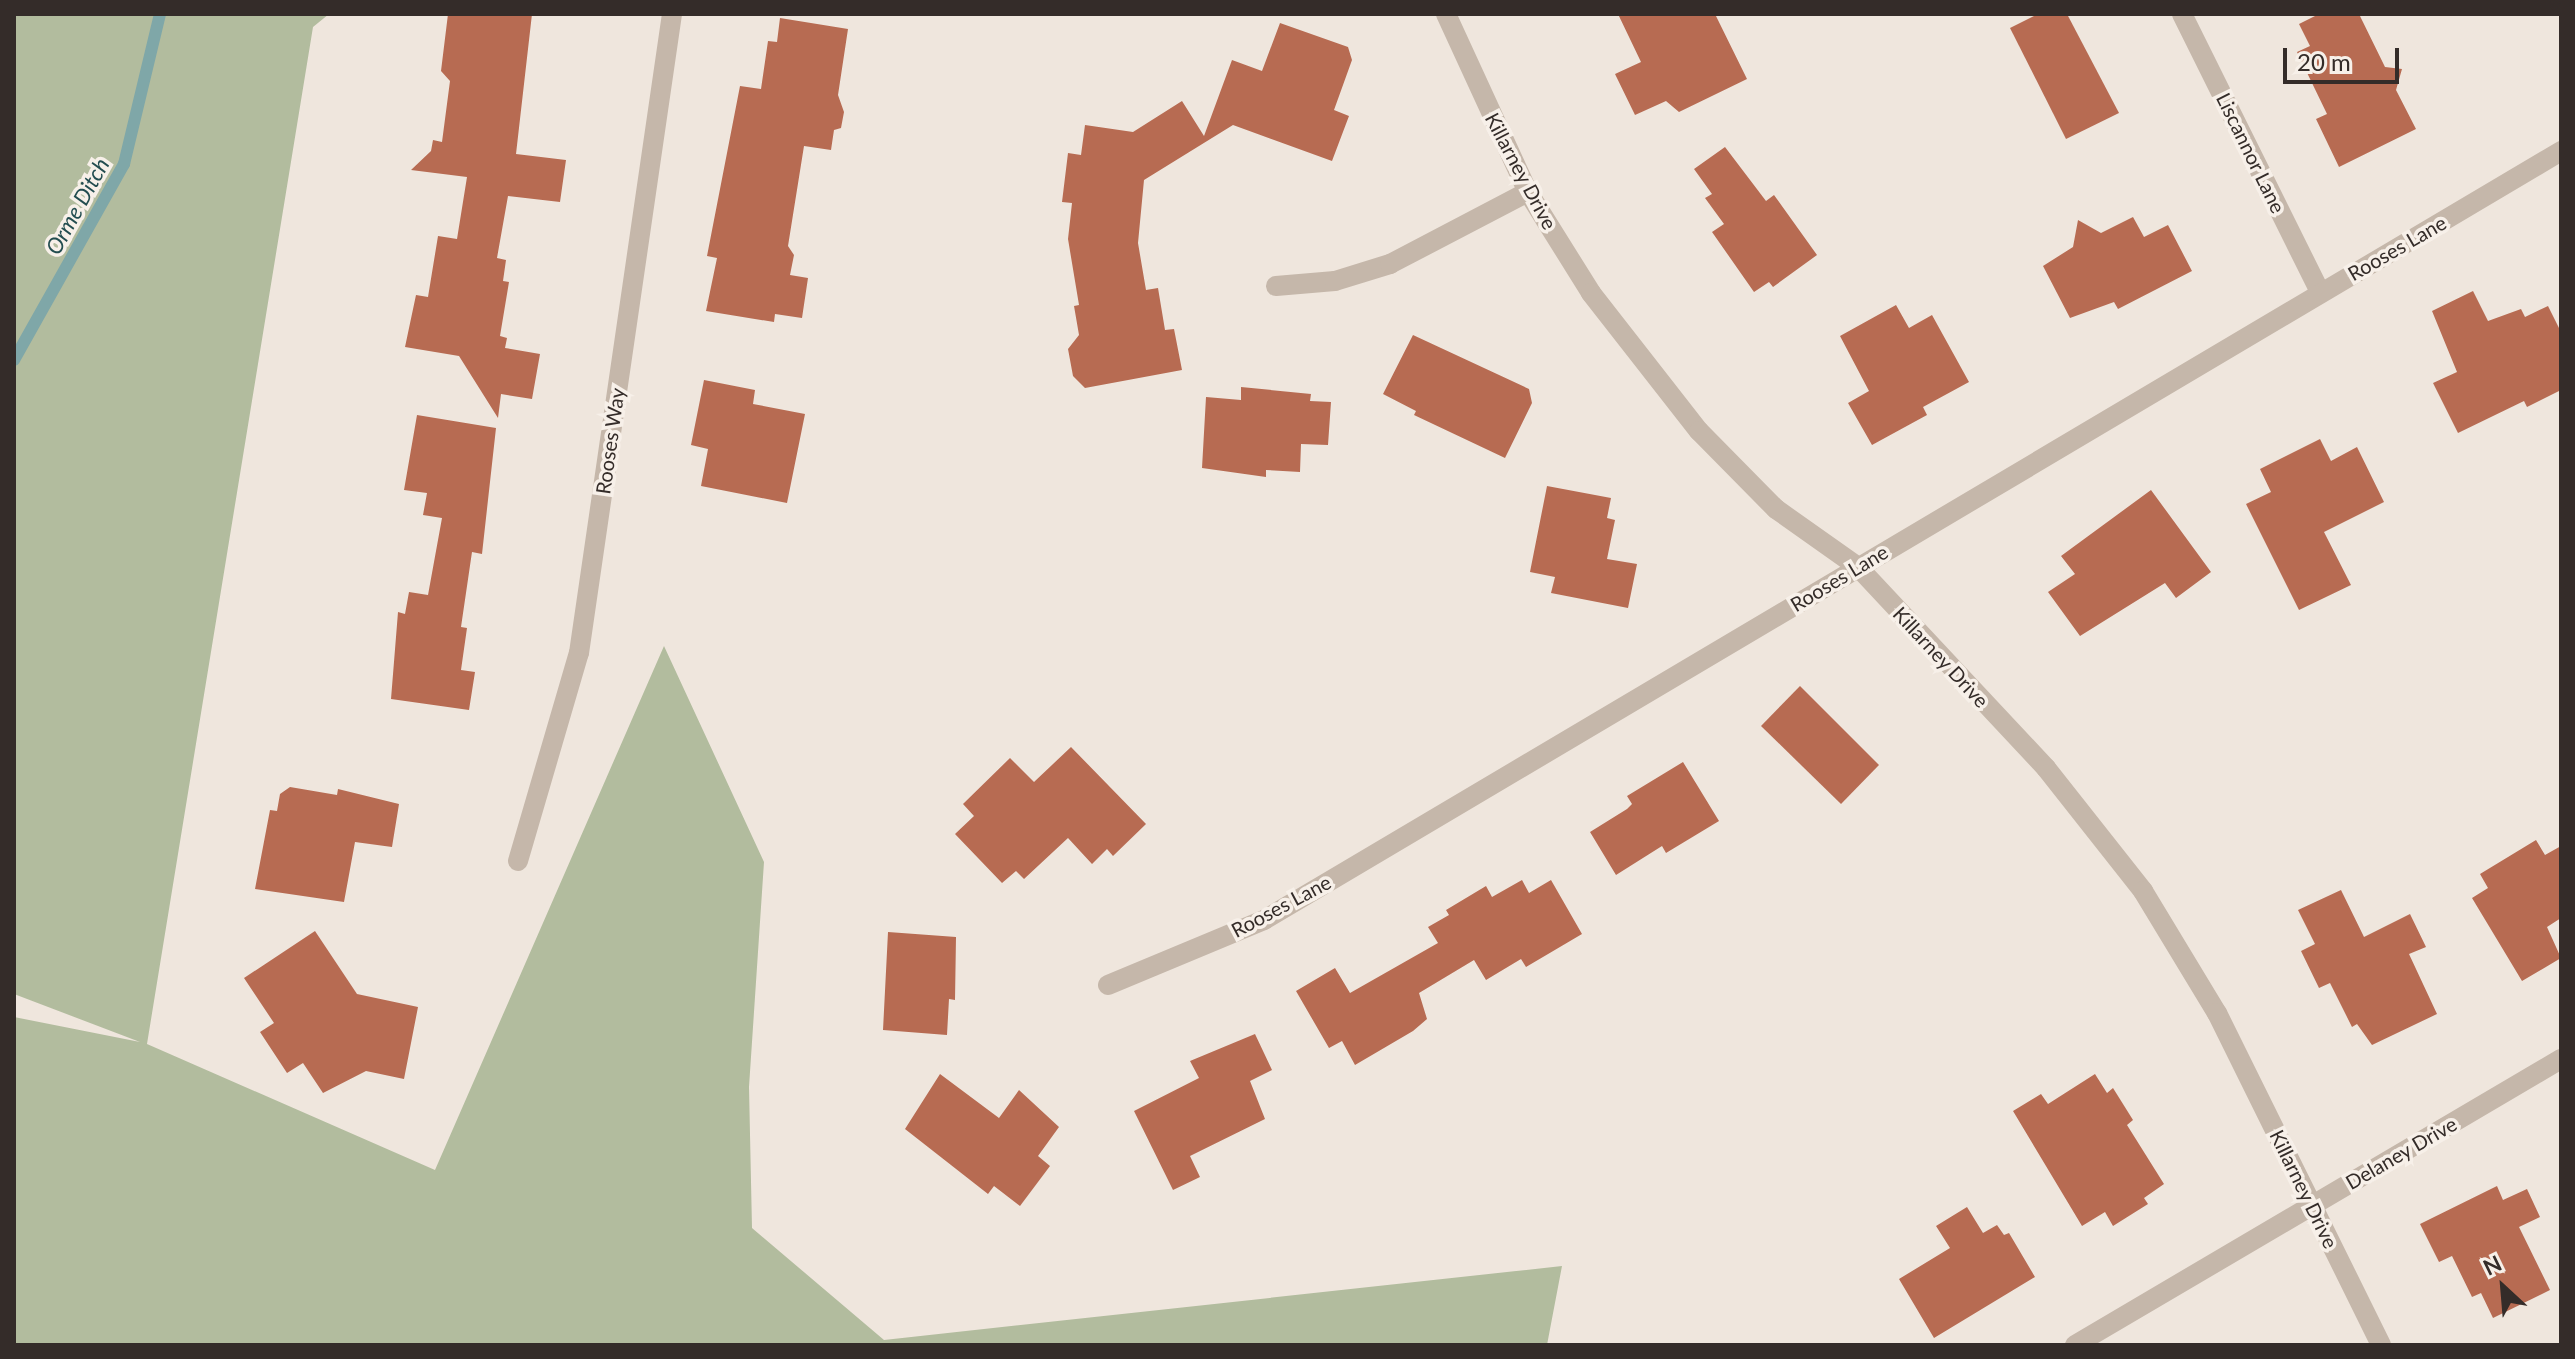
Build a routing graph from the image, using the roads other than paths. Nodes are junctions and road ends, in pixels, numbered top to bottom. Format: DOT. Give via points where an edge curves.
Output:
graph roads {
  1 [pos="672,14"];
  2 [pos="1446,14"];
  3 [pos="2182,14"];
  4 [pos="2561,151"];
  5 [pos="1528,192"];
  6 [pos="1276,286"];
  7 [pos="2320,292"];
  8 [pos="1858,567"];
  9 [pos="518,861"];
  10 [pos="1108,985"];
  11 [pos="2561,1059"];
  12 [pos="2312,1205"];
  13 [pos="2075,1345"];
  14 [pos="2381,1345"];
  1 -- 9 [label="street, Rooses Way" via="579,653"];
  2 -- 5 [label="street, Killarney Drive"];
  3 -- 7 [label="street, Liscannor Lane"];
  4 -- 7 [label="street, Rooses Lane"];
  5 -- 6 [label="street" via="1390,264 1335,281"];
  5 -- 8 [label="street, Killarney Drive" via="1591,293 1699,431 1776,509"];
  7 -- 8 [label="street, Rooses Lane"];
  8 -- 10 [label="street, Rooses Lane" via="1264,920"];
  8 -- 12 [label="street, Killarney Drive" via="2046,768 2143,891 2217,1013"];
  11 -- 12 [label="street, Delaney Drive"];
  12 -- 13 [label="street, Delaney Drive"];
  12 -- 14 [label="street, Killarney Drive"];
}
